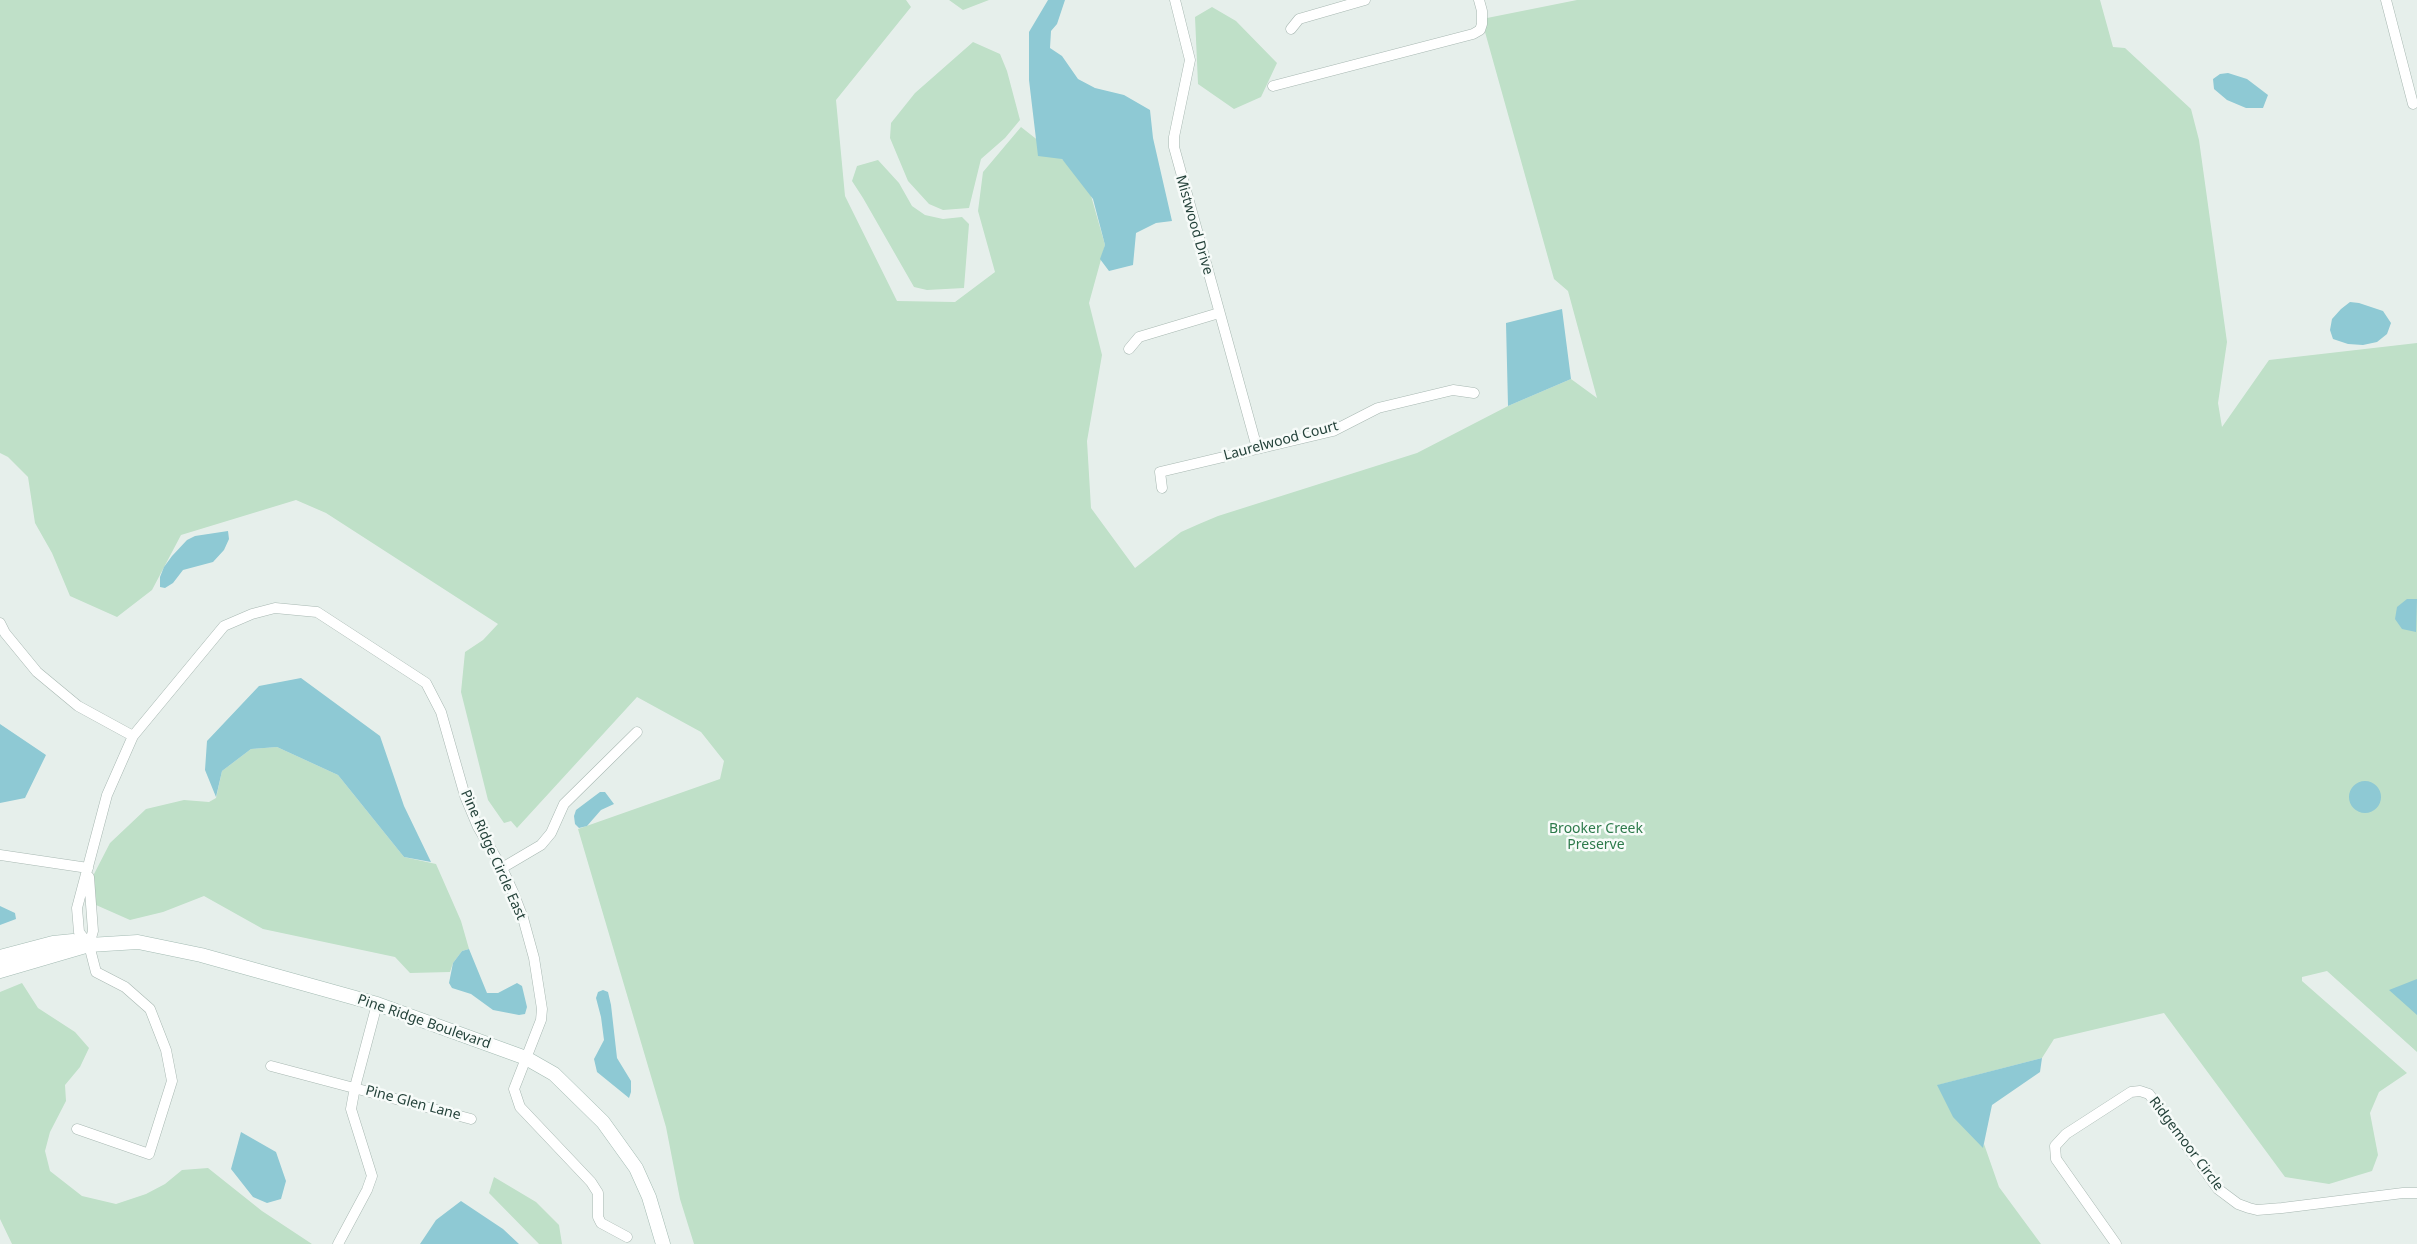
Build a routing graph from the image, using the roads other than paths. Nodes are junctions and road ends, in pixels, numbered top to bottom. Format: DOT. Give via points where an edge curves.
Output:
graph roads {
  1 [pos="1175,0"];
  2 [pos="1365,0"];
  3 [pos="1479,0"];
  4 [pos="2386,0"];
  5 [pos="1291,29"];
  6 [pos="1273,86"];
  7 [pos="2413,104"];
  8 [pos="1219,313"];
  9 [pos="1129,349"];
  10 [pos="1474,393"];
  11 [pos="1257,448"];
  12 [pos="1162,488"];
  13 [pos="0,623"];
  14 [pos="637,732"];
  15 [pos="133,736"];
  16 [pos="0,855"];
  17 [pos="88,868"];
  18 [pos="502,868"];
  19 [pos="89,945"];
  20 [pos="0,957"];
  21 [pos="0,971"];
  22 [pos="377,1004"];
  23 [pos="526,1058"];
  24 [pos="271,1066"];
  25 [pos="355,1087"];
  26 [pos="471,1119"];
  27 [pos="77,1129"];
  28 [pos="2417,1193"];
  29 [pos="627,1237"];
  30 [pos="338,1244"];
  31 [pos="664,1244"];
  32 [pos="2116,1244"];
  1 -- 8 [label="street, Mistwood Drive" via="1190,60 1174,147"];
  2 -- 5 [label="street" via="1299,19"];
  3 -- 6 [label="street" via="1482,24 1480,30 1473,34"];
  4 -- 7 [label="street"];
  8 -- 9 [label="street" via="1139,337"];
  8 -- 11 [label="street, Mistwood Drive"];
  10 -- 11 [label="street, Laurelwood Court" via="1453,390 1378,408 1333,431"];
  11 -- 12 [label="street, Laurelwood Court" via="1160,472"];
  13 -- 15 [label="street" via="38,672 78,706"];
  14 -- 18 [label="street" via="564,804 541,845"];
  15 -- 17 [label="street, Pine Ridge Circle East" via="107,795"];
  15 -- 18 [label="street, Pine Ridge Circle East" via="224,626 275,608 317,612 426,683 441,712 465,796 478,828"];
  16 -- 17 [label="street"];
  17 -- 19 [label="street, Pine Ridge Circle East" via="77,908 80,932"];
  18 -- 23 [label="street, Pine Ridge Circle East" via="523,918 534,958 542,1009"];
  19 -- 20 [label="street, Pine Ridge Boulevard" via="73,941 53,943"];
  19 -- 21 [label="street, Pine Ridge Boulevard"];
  19 -- 22 [label="street, Pine Ridge Boulevard" via="138,942 201,955"];
  19 -- 27 [label="street, Pine Ridge Circle East" via="96,972 125,987 150,1009 166,1050 172,1081 149,1154"];
  22 -- 23 [label="street, Pine Ridge Boulevard"];
  22 -- 25 [label="street, Pine Glen Lane"];
  23 -- 29 [label="street, Pine Ridge Circle East" via="514,1089 520,1107 591,1182 598,1193 601,1223"];
  23 -- 31 [label="street, Pine Ridge Boulevard" via="554,1074 604,1122 636,1168"];
  24 -- 25 [label="street, Pine Glen Lane"];
  25 -- 26 [label="street, Pine Glen Lane"];
  25 -- 30 [label="street, Pine Glen Lane" via="351,1109 372,1176 368,1190"];
  28 -- 32 [label="street, Ridgemoor Circle" via="2282,1208 2249,1208 2218,1189 2149,1094 2131,1092 2066,1134 2055,1146 2056,1159"];
}
